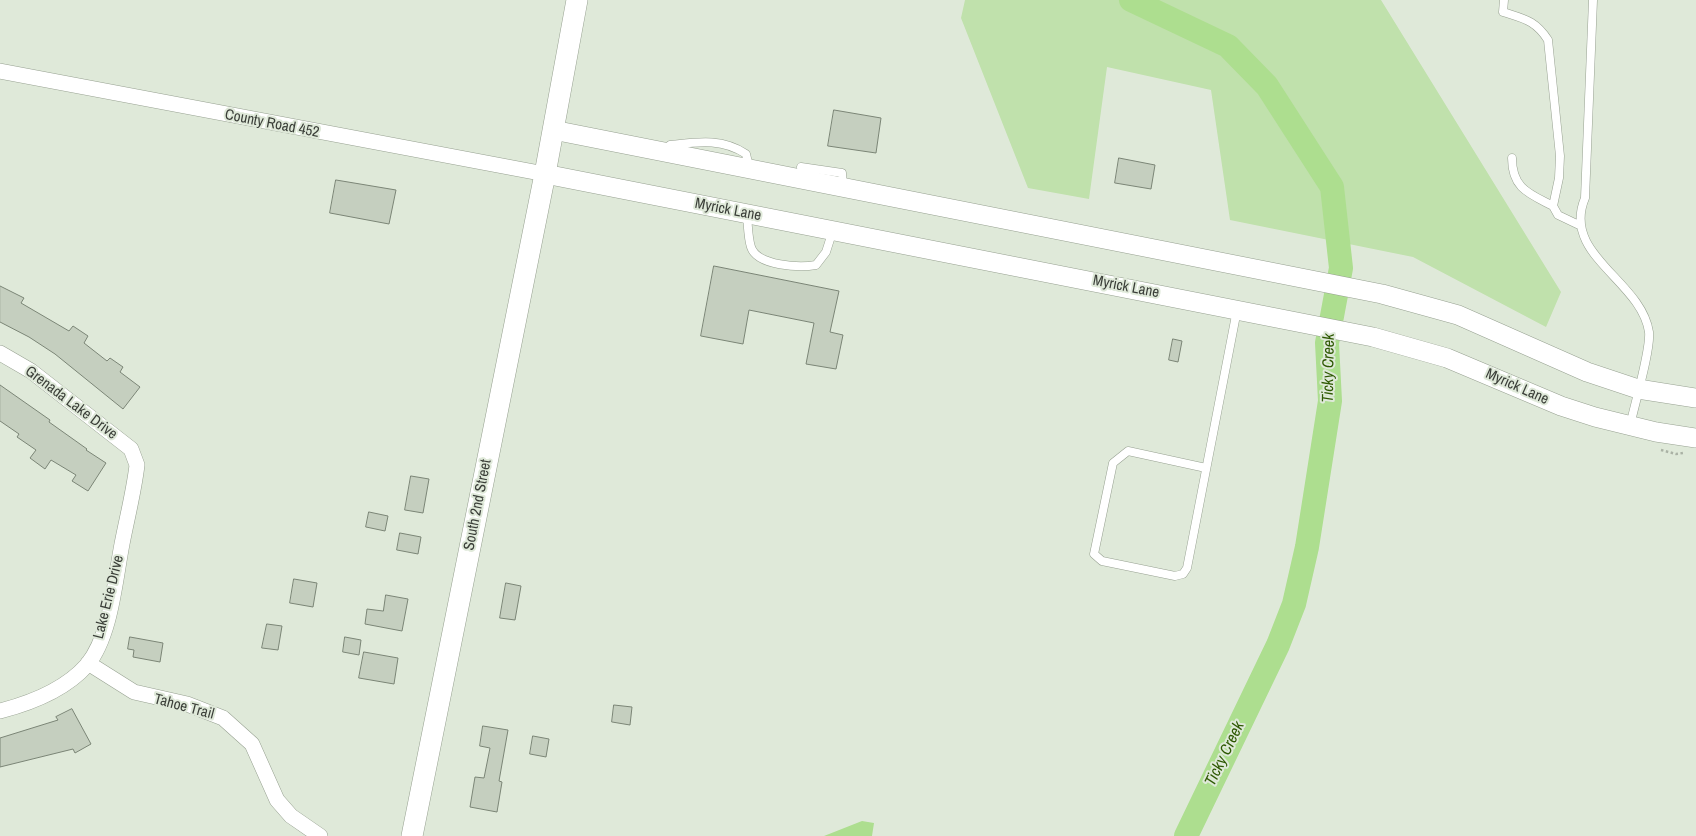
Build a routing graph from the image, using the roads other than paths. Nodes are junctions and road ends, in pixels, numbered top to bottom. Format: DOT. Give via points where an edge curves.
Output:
graph roads {
  1 [pos="577,0"];
  2 [pos="1504,0"];
  3 [pos="1593,0"];
  4 [pos="0,71"];
  5 [pos="553,130"];
  6 [pos="1512,158"];
  7 [pos="801,167"];
  8 [pos="545,174"];
  9 [pos="843,187"];
  10 [pos="1553,206"];
  11 [pos="747,214"];
  12 [pos="1579,225"];
  13 [pos="833,230"];
  14 [pos="1237,310"];
  15 [pos="0,353"];
  16 [pos="1638,389"];
  17 [pos="1696,398"];
  18 [pos="1630,426"];
  19 [pos="1693,445"];
  20 [pos="137,459"];
  21 [pos="1206,468"];
  22 [pos="88,663"];
  23 [pos="0,712"];
  24 [pos="320,836"];
  25 [pos="412,836"];
  1 -- 5 [label="main road, South 2nd Street"];
  2 -- 10 [label="lane" via="1503,12 1540,27 1548,40 1560,156"];
  3 -- 12 [label="lane" via="1585,198"];
  4 -- 8 [label="street, County Road 452"];
  5 -- 8 [label="main road, South 2nd Street"];
  5 -- 9 [label="street"];
  6 -- 10 [label="lane" via="1514,177 1523,190"];
  7 -- 9 [label="lane" via="842,174"];
  8 -- 11 [label="street, Myrick Lane"];
  8 -- 25 [label="main road, South 2nd Street"];
  9 -- 16 [label="street" via="1382,294 1458,315 1587,372"];
  10 -- 12 [label="lane" via="1558,215"];
  11 -- 13 [label="street, Myrick Lane"];
  11 -- 13 [label="lane" via="751,249 760,258 797,268 816,265 826,252"];
  12 -- 16 [label="lane" via="1584,241 1639,305 1649,332"];
  13 -- 14 [label="street, Myrick Lane"];
  14 -- 18 [label="street, Myrick Lane" via="1373,337 1447,358 1561,406"];
  14 -- 21 [label="lane"];
  15 -- 20 [label="street, Grenada Lake Drive" via="31,371 131,449"];
  16 -- 17 [label="street"];
  16 -- 18 [label="lane"];
  18 -- 19 [label="street, Myrick Lane"];
  20 -- 22 [label="street, Lake Erie Drive" via="108,614 97,648"];
  21 -- 21 [label="lane" via="1187,568 1183,574 1175,576 1102,561 1094,554 1113,463 1118,457 1128,451"];
  22 -- 23 [label="street, Lake Erie Drive" via="72,679 42,697"];
  22 -- 24 [label="street, Tahoe Trail" via="134,692 206,710 230,723 252,744 277,800 291,816"];
}
